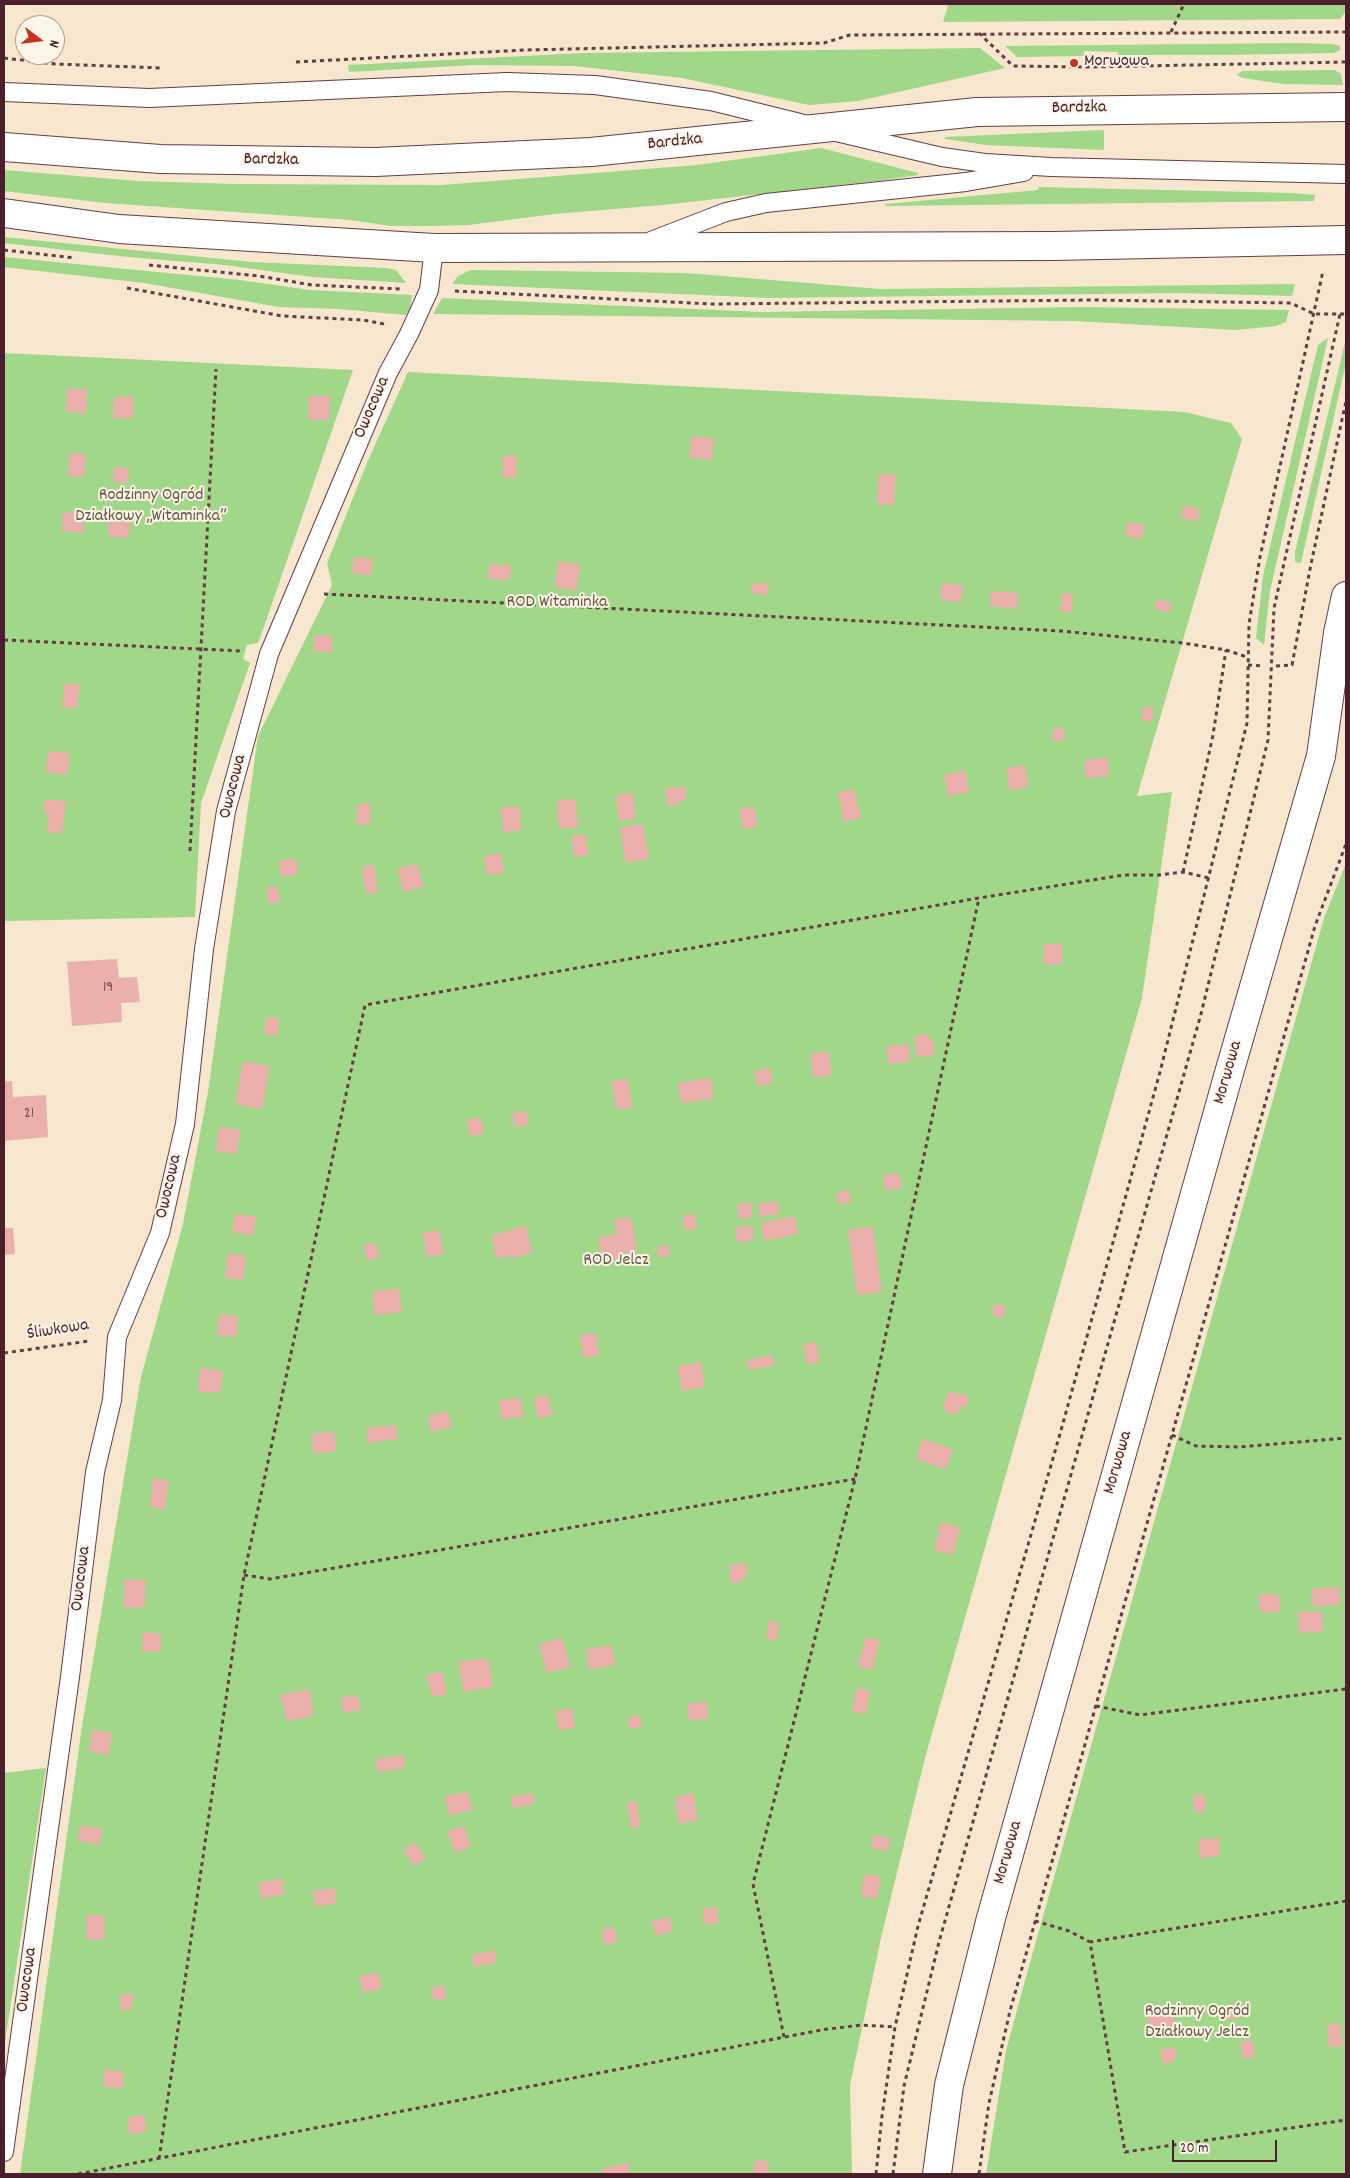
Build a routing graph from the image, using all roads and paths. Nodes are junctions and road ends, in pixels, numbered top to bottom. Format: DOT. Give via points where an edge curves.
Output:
graph roads {
  1 [pos="1184,4"];
  2 [pos="1171,32"];
  3 [pos="1346,32"];
  4 [pos="978,33"];
  5 [pos="4,58"];
  6 [pos="291,62"];
  7 [pos="1346,62"];
  8 [pos="164,68"];
  9 [pos="4,92"];
  10 [pos="1346,107"];
  11 [pos="820,128"];
  12 [pos="4,146"];
  13 [pos="1051,167"];
  14 [pos="1346,174"];
  15 [pos="4,213"];
  16 [pos="1346,240"];
  17 [pos="638,246"];
  18 [pos="434,248"];
  19 [pos="4,250"];
  20 [pos="82,258"];
  21 [pos="140,265"];
  22 [pos="1321,280"];
  23 [pos="127,288"];
  24 [pos="411,289"];
  25 [pos="453,291"];
  26 [pos="1314,314"];
  27 [pos="1340,314"];
  28 [pos="1346,314"];
  29 [pos="386,324"];
  30 [pos="216,369"];
  31 [pos="1346,401"];
  32 [pos="328,595"];
  33 [pos="1346,596"];
  34 [pos="4,640"];
  35 [pos="201,648"];
  36 [pos="1226,650"];
  37 [pos="245,651"];
  38 [pos="1247,658"];
  39 [pos="1247,665"];
  40 [pos="1264,666"];
  41 [pos="1276,666"];
  42 [pos="1346,702"];
  43 [pos="1321,756"];
  44 [pos="1346,844"];
  45 [pos="190,851"];
  46 [pos="1183,872"];
  47 [pos="1209,878"];
  48 [pos="980,898"];
  49 [pos="117,1336"];
  50 [pos="4,1353"];
  51 [pos="1172,1435"];
  52 [pos="1346,1438"];
  53 [pos="855,1479"];
  54 [pos="244,1575"];
  55 [pos="1346,1689"];
  56 [pos="1096,1706"];
  57 [pos="1346,1901"];
  58 [pos="1035,1921"];
  59 [pos="1090,1942"];
  60 [pos="895,2027"];
  61 [pos="784,2037"];
  62 [pos="1346,2120"];
  63 [pos="4,2152"];
  64 [pos="158,2158"];
  65 [pos="78,2174"];
  66 [pos="876,2174"];
  67 [pos="893,2174"];
  68 [pos="937,2174"];
  69 [pos="979,2174"];
  1 -- 2 [label="path"];
  2 -- 3 [label="path"];
  2 -- 4 [label="path"];
  4 -- 6 [label="path" via="850,35 824,43 525,50"];
  4 -- 7 [label="path" via="1013,66"];
  5 -- 8 [label="path" via="55,64"];
  9 -- 11 [label="lane" via="149,98 507,82 595,85 711,101"];
  10 -- 11 [label="main road, Bardzka" via="978,112"];
  11 -- 12 [label="main road, Bardzka" via="591,152 375,162 160,159"];
  11 -- 13 [label="lane" via="942,157"];
  13 -- 14 [label="lane"];
  13 -- 17 [label="lane" via="966,182 766,203 726,212"];
  15 -- 18 [label="main road" via="118,229"];
  16 -- 17 [label="main road" via="1053,246"];
  17 -- 18 [label="main road"];
  18 -- 49 [label="lane, Owocowa" via="429,290 388,373 269,654 226,812 204,949 185,1124 160,1233"];
  19 -- 20 [label="path"];
  21 -- 24 [label="path" via="259,276 312,285"];
  22 -- 26 [label="path"];
  23 -- 29 [label="path" via="282,316"];
  25 -- 26 [label="path" via="711,304 1094,300 1290,303"];
  26 -- 27 [label="path"];
  26 -- 38 [label="path" via="1260,557"];
  27 -- 28 [label="path"];
  27 -- 67 [label="path" via="1274,608 1268,740 1201,1014 929,1980 904,2086"];
  30 -- 35 [label="path"];
  31 -- 41 [label="path" via="1292,665"];
  32 -- 36 [label="path" via="1061,631"];
  33 -- 43 [label="main road, Morwowa"];
  34 -- 35 [label="path"];
  35 -- 37 [label="path"];
  35 -- 45 [label="path"];
  36 -- 38 [label="path"];
  36 -- 46 [label="path" via="1213,735"];
  38 -- 39 [label="path"];
  39 -- 40 [label="path"];
  39 -- 47 [label="path" via="1247,723"];
  42 -- 43 [label="main road, Morwowa"];
  43 -- 68 [label="main road, Morwowa" via="991,1918 949,2085"];
  44 -- 51 [label="path" via="1314,926"];
  46 -- 47 [label="path"];
  46 -- 48 [label="path" via="1124,875"];
  47 -- 60 [label="path" via="1158,1082 918,1926"];
  48 -- 53 [label="path"];
  48 -- 54 [label="path" via="365,1005"];
  49 -- 50 [label="path, Śliwkowa"];
  49 -- 63 [label="lane, Owocowa" via="112,1400 96,1472"];
  51 -- 52 [label="path" via="1196,1446 1239,1447"];
  51 -- 56 [label="path"];
  53 -- 54 [label="path" via="270,1579"];
  53 -- 61 [label="path" via="753,1884"];
  54 -- 64 [label="path"];
  55 -- 56 [label="path" via="1140,1715"];
  56 -- 58 [label="path"];
  57 -- 59 [label="path"];
  58 -- 59 [label="path" via="1069,1931"];
  58 -- 69 [label="path" via="989,2103"];
  59 -- 62 [label="path" via="1125,2152"];
  60 -- 61 [label="path" via="861,2025"];
  60 -- 66 [label="path"];
  61 -- 64 [label="path"];
  64 -- 65 [label="path"];
}
